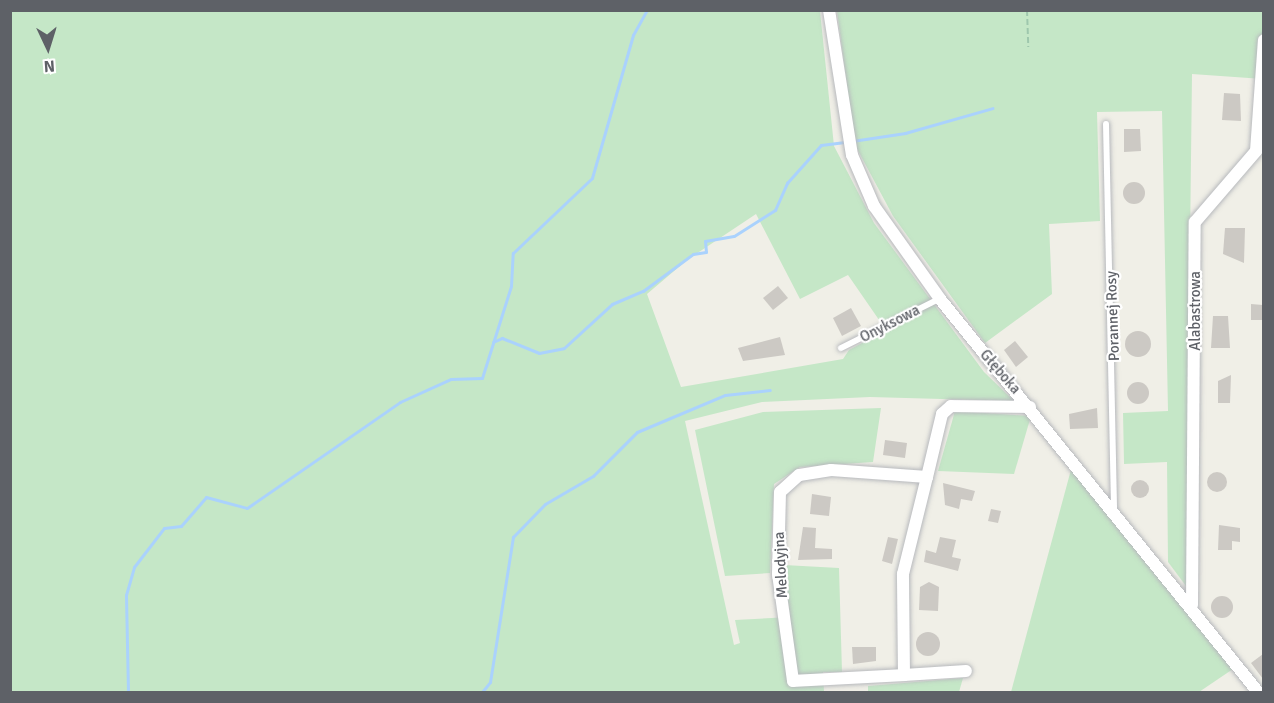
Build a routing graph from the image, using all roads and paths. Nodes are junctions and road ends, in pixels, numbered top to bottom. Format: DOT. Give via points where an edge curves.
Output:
graph roads {
  1 [pos="829,10"];
  2 [pos="1027,10"];
  3 [pos="1263,40"];
  4 [pos="1028,47"];
  5 [pos="1106,124"];
  6 [pos="940,299"];
  7 [pos="841,348"];
  8 [pos="1030,407"];
  9 [pos="927,477"];
  10 [pos="1114,508"];
  11 [pos="1192,605"];
  12 [pos="966,670"];
  13 [pos="904,675"];
  14 [pos="1258,693"];
  1 -- 6 [label="street, Głęboka" via="861,184"];
  2 -- 4 [label="path"];
  3 -- 11 [label="street, Alabastrowa" via="1256,151 1195,222"];
  5 -- 10 [label="lane, Porannej Rosy"];
  6 -- 7 [label="lane, Onyksowa"];
  6 -- 8 [label="street, Głęboka"];
  8 -- 9 [label="street" via="951,405 942,414"];
  8 -- 10 [label="street, Głęboka"];
  9 -- 13 [label="street" via="903,574"];
  9 -- 13 [label="street, Melodyjna" via="866,469 820,471 799,475 780,492 778,574 793,681"];
  10 -- 11 [label="street, Głęboka"];
  11 -- 14 [label="street, Głęboka"];
  12 -- 13 [label="street, Melodyjna"];
}
